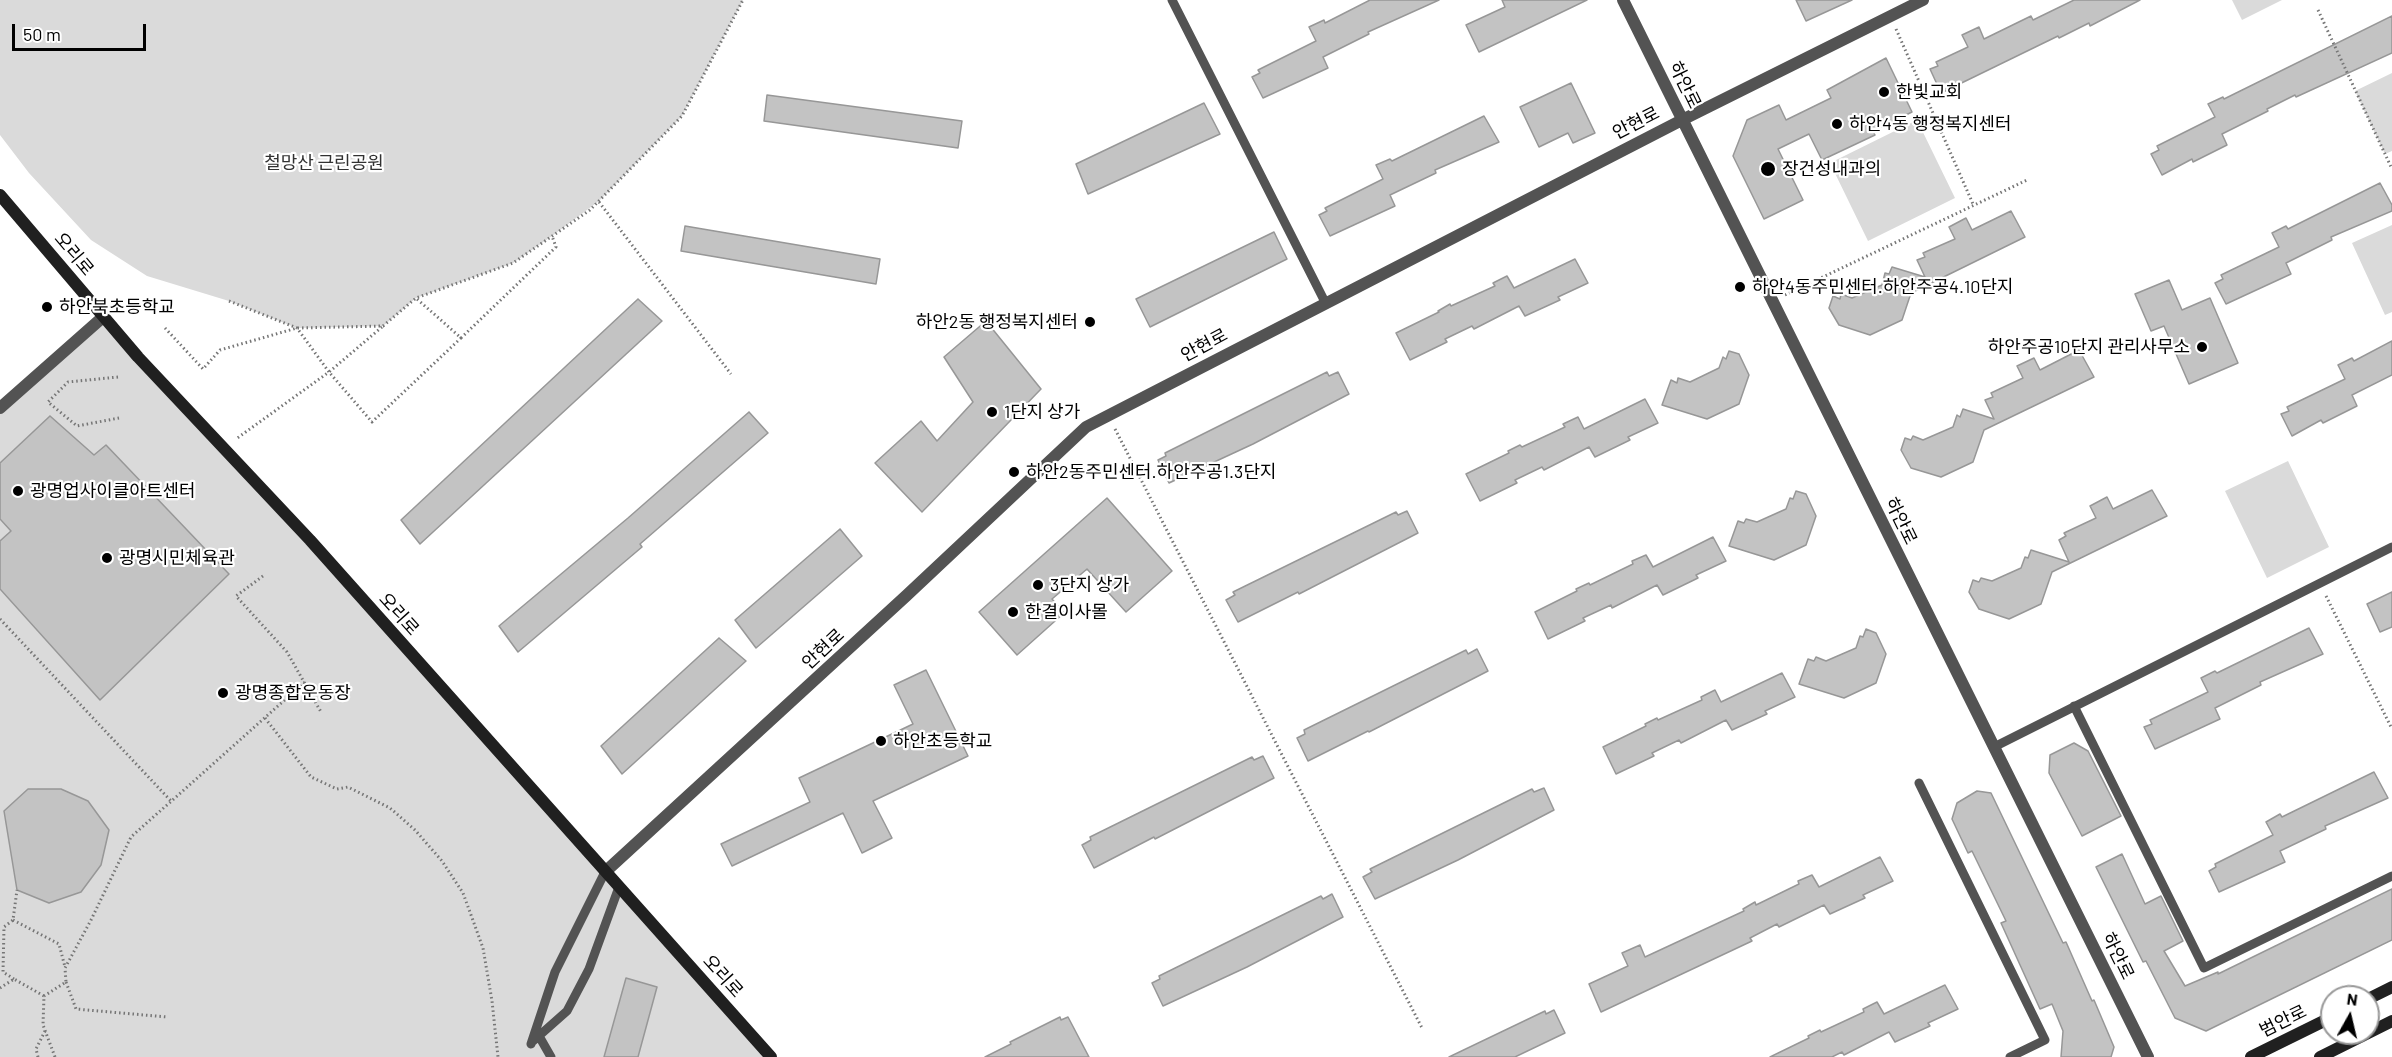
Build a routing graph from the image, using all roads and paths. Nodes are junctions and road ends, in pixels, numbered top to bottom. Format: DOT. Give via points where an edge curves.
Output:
graph roads {
  1 [pos="743,0"];
  2 [pos="1172,0"];
  3 [pos="1623,0"];
  4 [pos="1923,0"];
  5 [pos="2318,10"];
  6 [pos="1891,16"];
  7 [pos="1682,120"];
  8 [pos="2392,169"];
  9 [pos="2027,180"];
  10 [pos="0,195"];
  11 [pos="599,201"];
  12 [pos="1973,204"];
  13 [pos="552,236"];
  14 [pos="416,298"];
  15 [pos="229,301"];
  16 [pos="1772,301"];
  17 [pos="1325,302"];
  18 [pos="103,317"];
  19 [pos="383,326"];
  20 [pos="165,328"];
  21 [pos="297,328"];
  22 [pos="462,338"];
  23 [pos="329,372"];
  24 [pos="731,374"];
  25 [pos="118,377"];
  26 [pos="0,408"];
  27 [pos="1108,416"];
  28 [pos="119,418"];
  29 [pos="222,449"];
  30 [pos="2392,547"];
  31 [pos="263,576"];
  32 [pos="2320,583"];
  33 [pos="0,619"];
  34 [pos="305,682"];
  35 [pos="2074,706"];
  36 [pos="321,712"];
  37 [pos="264,718"];
  38 [pos="2392,729"];
  39 [pos="1994,747"];
  40 [pos="1919,783"];
  41 [pos="171,801"];
  42 [pos="605,872"];
  43 [pos="2392,876"];
  44 [pos="619,887"];
  45 [pos="16,890"];
  46 [pos="13,920"];
  47 [pos="65,968"];
  48 [pos="14,979"];
  49 [pos="66,982"];
  50 [pos="0,988"];
  51 [pos="44,996"];
  52 [pos="167,1017"];
  53 [pos="2392,1022"];
  54 [pos="2320,1023"];
  55 [pos="1422,1028"];
  56 [pos="45,1032"];
  57 [pos="539,1036"];
  58 [pos="38,1057"];
  59 [pos="55,1057"];
  60 [pos="498,1057"];
  61 [pos="551,1057"];
  62 [pos="771,1057"];
  63 [pos="2010,1057"];
  64 [pos="2148,1057"];
  65 [pos="2251,1057"];
  66 [pos="2320,1057"];
  1 -- 11 [label="path" via="682,116"];
  2 -- 17 [label="lane"];
  3 -- 7 [label="street, 하안로"];
  4 -- 6 [label="street, 안현로"];
  5 -- 8 [label="path"];
  6 -- 7 [label="street, 안현로"];
  6 -- 12 [label="path"];
  7 -- 16 [label="street, 하안로"];
  7 -- 17 [label="street, 안현로"];
  9 -- 12 [label="path"];
  10 -- 18 [label="main road, 오리로"];
  11 -- 13 [label="path"];
  11 -- 24 [label="path"];
  12 -- 16 [label="path"];
  13 -- 14 [label="path" via="513,263"];
  13 -- 22 [label="path" via="556,247"];
  14 -- 19 [label="path"];
  14 -- 22 [label="path"];
  15 -- 21 [label="path"];
  16 -- 39 [label="street, 하안로"];
  17 -- 27 [label="street, 안현로"];
  18 -- 26 [label="street"];
  18 -- 29 [label="main road, 오리로"];
  19 -- 21 [label="path"];
  19 -- 23 [label="path"];
  20 -- 21 [label="path" via="203,369 220,350"];
  21 -- 23 [label="path"];
  22 -- 23 [label="path" via="372,422"];
  23 -- 29 [label="path"];
  25 -- 28 [label="path" via="68,382 48,402 77,426"];
  27 -- 42 [label="street, 안현로" via="1086,427"];
  27 -- 55 [label="path"];
  29 -- 42 [label="main road, 오리로" via="310,540"];
  30 -- 32 [label="lane"];
  31 -- 34 [label="path" via="236,596 287,652"];
  32 -- 35 [label="lane"];
  32 -- 38 [label="path"];
  33 -- 41 [label="path"];
  34 -- 36 [label="path"];
  34 -- 37 [label="path"];
  35 -- 39 [label="lane"];
  35 -- 43 [label="lane" via="2204,968"];
  37 -- 41 [label="path"];
  37 -- 60 [label="path" via="310,777 337,789 348,787 390,808 442,861 463,893 483,948"];
  39 -- 64 [label="street, 하안로"];
  40 -- 63 [label="lane" via="2045,1040"];
  41 -- 47 [label="path" via="131,837"];
  42 -- 44 [label="main road, 오리로"];
  42 -- 57 [label="lane" via="555,972 531,1044"];
  44 -- 57 [label="lane" via="589,969 567,1011"];
  44 -- 62 [label="main road, 오리로"];
  45 -- 46 [label="path"];
  46 -- 47 [label="path" via="59,944"];
  46 -- 48 [label="path" via="4,927 3,972"];
  47 -- 49 [label="path"];
  48 -- 50 [label="path"];
  48 -- 51 [label="path"];
  49 -- 51 [label="path"];
  49 -- 52 [label="path" via="76,1009"];
  51 -- 56 [label="path"];
  53 -- 66 [label="main road"];
  54 -- 65 [label="main road, 범안로"];
  56 -- 58 [label="path" via="36,1049"];
  56 -- 59 [label="path"];
  57 -- 61 [label="lane"];
}
